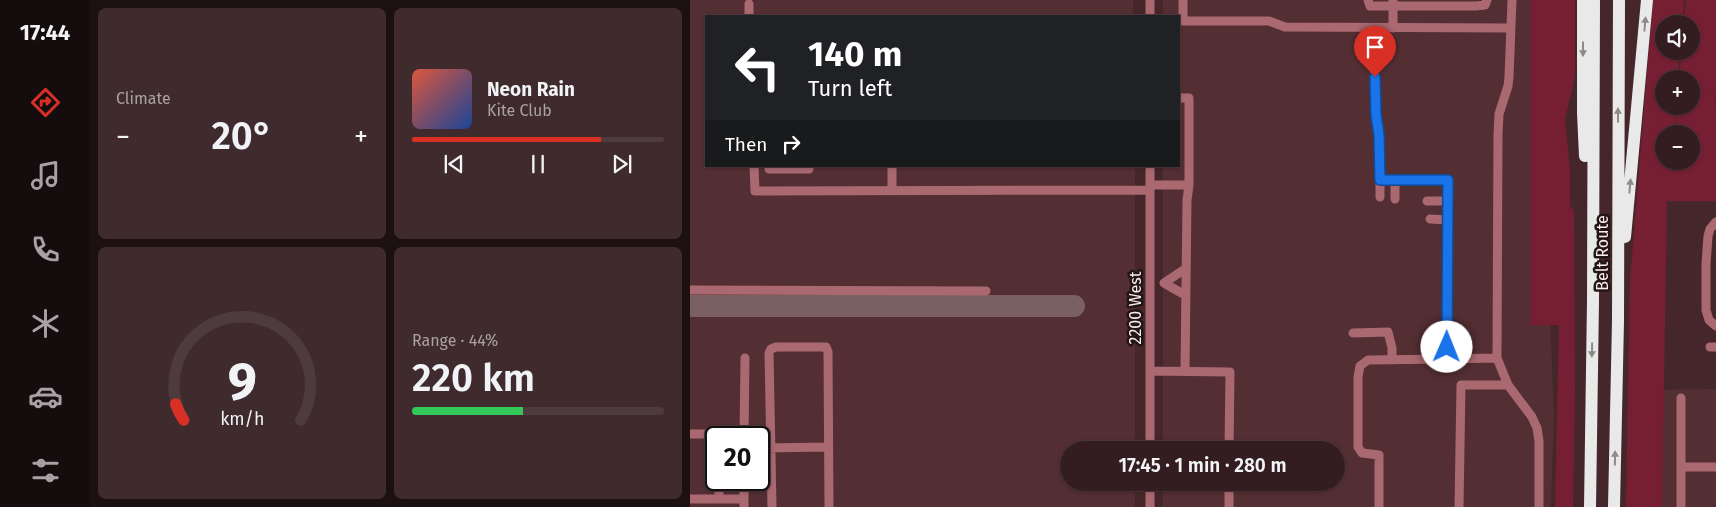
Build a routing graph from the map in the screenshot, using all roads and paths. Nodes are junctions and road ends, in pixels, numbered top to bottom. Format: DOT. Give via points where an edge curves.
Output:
graph roads {
  1 [pos="1150,0"];
  2 [pos="1183,0"];
  3 [pos="1368,0"];
  4 [pos="1487,0"];
  5 [pos="1512,0"];
  6 [pos="1583,0"];
  7 [pos="1594,0"];
  8 [pos="1619,0"];
  9 [pos="1647,0"];
  10 [pos="1393,3"];
  11 [pos="749,4"];
  12 [pos="749,15"];
  13 [pos="1150,15"];
  14 [pos="1181,21"];
  15 [pos="1369,28"];
  16 [pos="1393,28"];
  17 [pos="1511,28"];
  18 [pos="1180,98"];
  19 [pos="754,167"];
  20 [pos="769,167"];
  21 [pos="809,167"];
  22 [pos="892,167"];
  23 [pos="1150,167"];
  24 [pos="1380,180"];
  25 [pos="1395,180"];
  26 [pos="1189,185"];
  27 [pos="1150,188"];
  28 [pos="892,189"];
  29 [pos="1380,197"];
  30 [pos="1395,199"];
  31 [pos="1427,201"];
  32 [pos="1448,201"];
  33 [pos="1430,219"];
  34 [pos="1448,220"];
  35 [pos="1716,222"];
  36 [pos="1185,269"];
  37 [pos="1150,282"];
  38 [pos="1164,283"];
  39 [pos="690,290"];
  40 [pos="986,291"];
  41 [pos="1184,295"];
  42 [pos="1593,301"];
  43 [pos="1618,322"];
  44 [pos="1716,326"];
  45 [pos="1353,332"];
  46 [pos="745,358"];
  47 [pos="1497,358"];
  48 [pos="1446,359"];
  49 [pos="1392,360"];
  50 [pos="1150,371"];
  51 [pos="1185,371"];
  52 [pos="1508,385"];
  53 [pos="1681,398"];
  54 [pos="744,426"];
  55 [pos="690,434"];
  56 [pos="705,435"];
  57 [pos="1150,441"];
  58 [pos="1229,441"];
  59 [pos="828,447"];
  60 [pos="771,448"];
  61 [pos="1681,467"];
  62 [pos="1716,467"];
  63 [pos="719,491"];
  64 [pos="1150,491"];
  65 [pos="1229,491"];
  66 [pos="719,498"];
  67 [pos="690,499"];
  68 [pos="744,503"];
  69 [pos="772,507"];
  70 [pos="829,507"];
  71 [pos="1150,507"];
  72 [pos="1229,507"];
  73 [pos="1380,507"];
  74 [pos="1460,507"];
  75 [pos="1539,507"];
  76 [pos="1590,507"];
  77 [pos="1614,507"];
  78 [pos="1681,507"];
  1 -- 13 [label="street"];
  2 -- 14 [label="street"];
  3 -- 10 [label="street" via="1370,6"];
  4 -- 10 [label="street" via="1485,5 1476,6"];
  5 -- 17 [label="street"];
  6 -- 42 [label="highway, one-way" via="1583,113"];
  7 -- 42 [label="highway, Belt Route"];
  43 -- 8 [label="highway, Belt Route, one-way"];
  43 -- 9 [label="highway, one-way"];
  10 -- 16 [label="street"];
  11 -- 12 [label="street"];
  14 -- 15 [label="street" via="1269,21 1285,27"];
  15 -- 16 [label="street"];
  15 -- 24 [label="street" via="1374,58"];
  16 -- 17 [label="street"];
  17 -- 47 [label="street" via="1509,77 1499,114 1498,134"];
  18 -- 26 [label="street" via="1189,98"];
  19 -- 28 [label="street" via="755,190"];
  20 -- 21 [label="street"];
  22 -- 28 [label="street"];
  23 -- 27 [label="street, 2200 West"];
  24 -- 25 [label="street"];
  24 -- 29 [label="street"];
  25 -- 30 [label="street"];
  25 -- 32 [label="street" via="1448,180"];
  26 -- 27 [label="street"];
  26 -- 36 [label="street"];
  27 -- 28 [label="street"];
  27 -- 37 [label="street, 2200 West"];
  31 -- 32 [label="street"];
  32 -- 34 [label="street"];
  33 -- 34 [label="street"];
  34 -- 48 [label="street"];
  35 -- 44 [label="street" via="1708,236 1706,306 1709,320"];
  36 -- 38 [label="street"];
  36 -- 41 [label="street"];
  37 -- 38 [label="street"];
  37 -- 50 [label="street, 2200 West"];
  38 -- 41 [label="street"];
  39 -- 40 [label="street"];
  41 -- 51 [label="street"];
  42 -- 76 [label="highway, Belt Route, one-way"];
  77 -- 43 [label="highway, Belt Route, one-way"];
  45 -- 49 [label="street" via="1388,332"];
  46 -- 54 [label="street"];
  47 -- 48 [label="street"];
  47 -- 52 [label="street"];
  48 -- 49 [label="street"];
  49 -- 73 [label="street" via="1368,360 1360,366 1358,377 1358,448 1366,455 1379,455"];
  50 -- 51 [label="street"];
  50 -- 57 [label="street, 2200 West"];
  51 -- 58 [label="street" via="1230,372"];
  52 -- 74 [label="street" via="1461,385"];
  52 -- 75 [label="street" via="1537,428"];
  53 -- 61 [label="street"];
  55 -- 56 [label="street"];
  59 -- 60 [label="street"];
  59 -- 60 [label="street" via="828,352 826,347 812,346 771,348"];
  59 -- 70 [label="street"];
  60 -- 69 [label="street"];
  61 -- 62 [label="street"];
  61 -- 78 [label="street"];
  63 -- 66 [label="street"];
  64 -- 71 [label="street"];
  65 -- 72 [label="street"];
  66 -- 67 [label="street"];
  66 -- 68 [label="street"];
}
